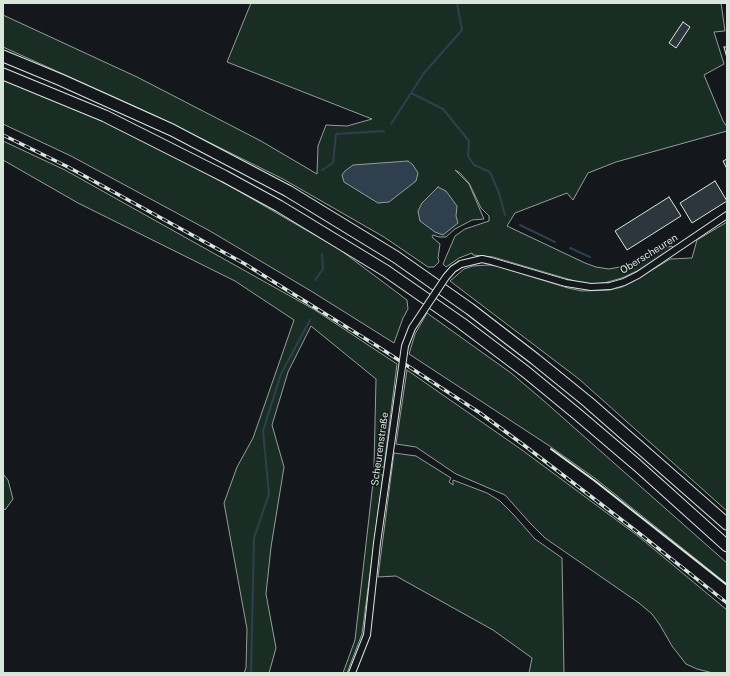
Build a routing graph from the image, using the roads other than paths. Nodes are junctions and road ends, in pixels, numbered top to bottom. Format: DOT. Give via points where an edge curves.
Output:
graph roads {
  1 [pos="3,56"];
  2 [pos="3,74"];
  3 [pos="727,215"];
  4 [pos="482,259"];
  5 [pos="727,524"];
  6 [pos="727,546"];
  7 [pos="352,673"];
  1 -- 5 [label="highway" via="179,133 288,191 396,257 536,359"];
  2 -- 6 [label="highway" via="105,116 224,176 386,271 526,372"];
  3 -- 4 [label="street, Oberscheuren" via="638,275 610,286 566,284"];
  4 -- 7 [label="street, Scheurenstraße, bridge" via="461,264 453,269 412,328 405,346 377,543 367,635"];
}
